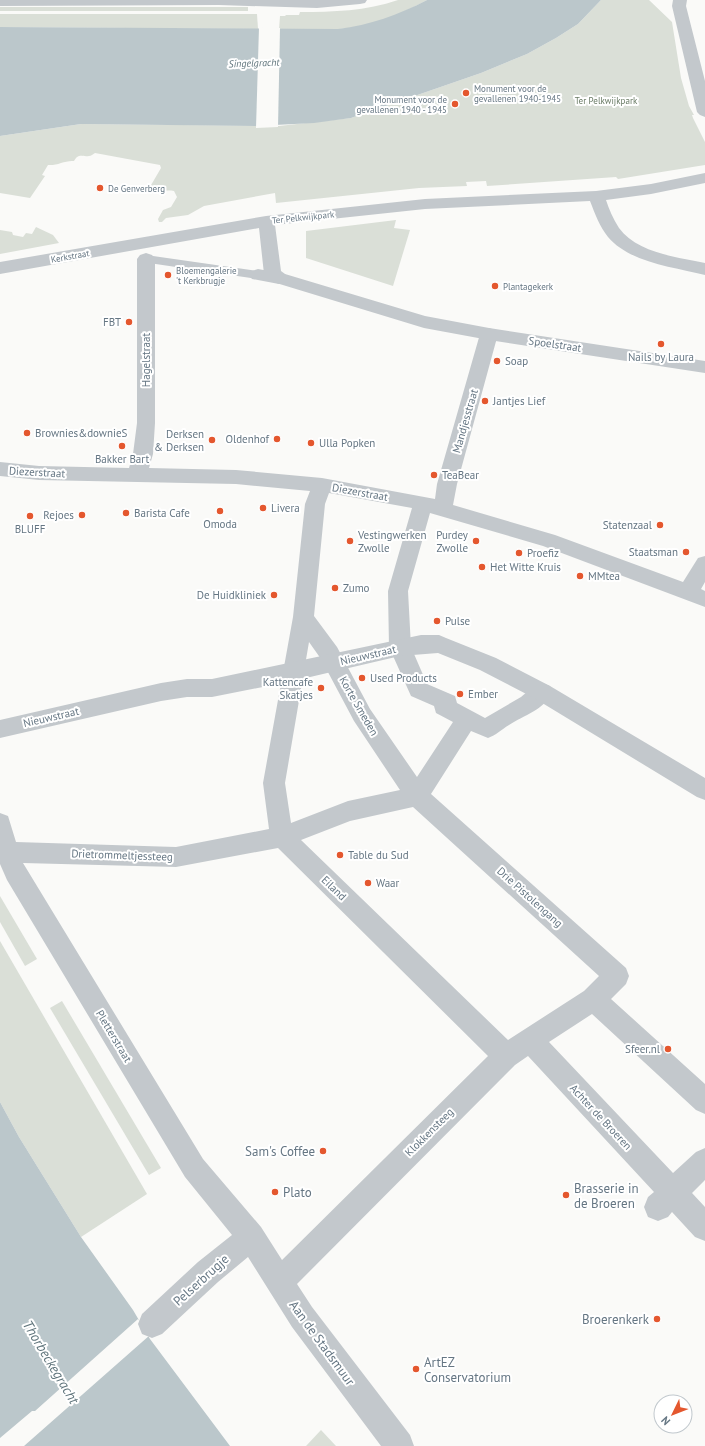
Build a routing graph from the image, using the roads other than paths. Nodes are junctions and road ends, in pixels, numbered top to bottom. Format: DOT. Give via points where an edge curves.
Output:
graph roads {
  1 [pos="360,0"];
  2 [pos="680,0"];
  3 [pos="219,1"];
  4 [pos="0,2"];
  5 [pos="705,112"];
  6 [pos="705,178"];
  7 [pos="596,196"];
  8 [pos="266,221"];
  9 [pos="143,251"];
  10 [pos="0,268"];
  11 [pos="705,268"];
  12 [pos="258,275"];
  13 [pos="279,278"];
  14 [pos="406,316"];
  15 [pos="489,334"];
  16 [pos="705,368"];
  17 [pos="0,469"];
  18 [pos="137,475"];
  19 [pos="322,485"];
  20 [pos="423,504"];
  21 [pos="443,508"];
  22 [pos="705,564"];
  23 [pos="696,595"];
  24 [pos="303,617"];
  25 [pos="400,647"];
  26 [pos="334,663"];
  27 [pos="293,672"];
  28 [pos="542,692"];
  29 [pos="467,719"];
  30 [pos="0,729"];
  31 [pos="705,790"];
  32 [pos="416,796"];
  33 [pos="0,823"];
  34 [pos="282,837"];
  35 [pos="7,852"];
  36 [pos="593,999"];
  37 [pos="530,1040"];
  38 [pos="506,1056"];
  39 [pos="705,1101"];
  40 [pos="705,1161"];
  41 [pos="666,1200"];
  42 [pos="705,1227"];
  43 [pos="251,1237"];
  44 [pos="279,1282"];
  45 [pos="152,1324"];
  46 [pos="400,1446"];
  1 -- 3 [label="street" via="317,4"];
  2 -- 5 [label="street" via="679,6"];
  3 -- 4 [label="street"];
  6 -- 7 [label="street, Ter Pelkwijkpark" via="651,189"];
  7 -- 8 [label="street, Ter Pelkwijkpark" via="425,204"];
  7 -- 11 [label="street" via="611,228 627,245 652,256"];
  8 -- 9 [label="street, Ter Pelkwijkpark"];
  8 -- 13 [label="street" via="273,274"];
  9 -- 10 [label="street, Kerkstraat"];
  9 -- 12 [label="lane, Kerkstraat"];
  9 -- 18 [label="street, Hagelstraat" via="146,423 143,454"];
  12 -- 13 [label="street, Kerkstraat"];
  13 -- 14 [label="street, Kerkstraat"];
  14 -- 15 [label="street, Spoelstraat" via="424,322"];
  15 -- 16 [label="street, Spoelstraat"];
  15 -- 21 [label="street, Mandjesstraat" via="447,484"];
  17 -- 18 [label="street, Diezerstraat" via="39,473"];
  18 -- 19 [label="street, Diezerstraat" via="236,477"];
  19 -- 20 [label="street, Diezerstraat"];
  19 -- 24 [label="street" via="315,504"];
  20 -- 21 [label="street, Diezerstraat"];
  20 -- 25 [label="street" via="398,592"];
  21 -- 23 [label="street, Diezerstraat" via="548,540"];
  22 -- 23 [label="street"];
  24 -- 26 [label="street, Korte Smeden"];
  24 -- 27 [label="street"];
  25 -- 26 [label="street, Nieuwstraat"];
  25 -- 28 [label="street, Nieuwstraat" via="439,644 488,664"];
  25 -- 29 [label="street" via="419,690 447,702 444,707"];
  26 -- 27 [label="street, Nieuwstraat"];
  26 -- 32 [label="street, Korte Smeden" via="362,715"];
  27 -- 30 [label="street, Nieuwstraat" via="212,688 161,692"];
  27 -- 34 [label="street" via="274,783"];
  28 -- 29 [label="street" via="532,703 494,722 488,729"];
  28 -- 31 [label="street, Nieuwstraat"];
  29 -- 32 [label="street"];
  32 -- 34 [label="street, Drietrommeltjessteeg" via="348,811"];
  32 -- 36 [label="street, Drie Pistolengang" via="617,976"];
  33 -- 35 [label="street, Pletterstraat"];
  34 -- 35 [label="street, Drietrommeltjessteeg" via="176,857"];
  34 -- 38 [label="street, Eiland"];
  35 -- 43 [label="street, Pletterstraat" via="15,872 194,1168"];
  36 -- 37 [label="street, Klokkensteeg"];
  36 -- 39 [label="street"];
  37 -- 38 [label="street, Klokkensteeg"];
  37 -- 41 [label="street, Achter de Broeren"];
  38 -- 44 [label="street, Klokkensteeg"];
  40 -- 41 [label="street"];
  41 -- 42 [label="street, Achter de Broeren"];
  43 -- 44 [label="street, Aan de Stadsmuur"];
  43 -- 45 [label="street, Pelserbrugje" via="208,1272"];
  44 -- 46 [label="street, Aan de Stadsmuur" via="302,1317"];
}
